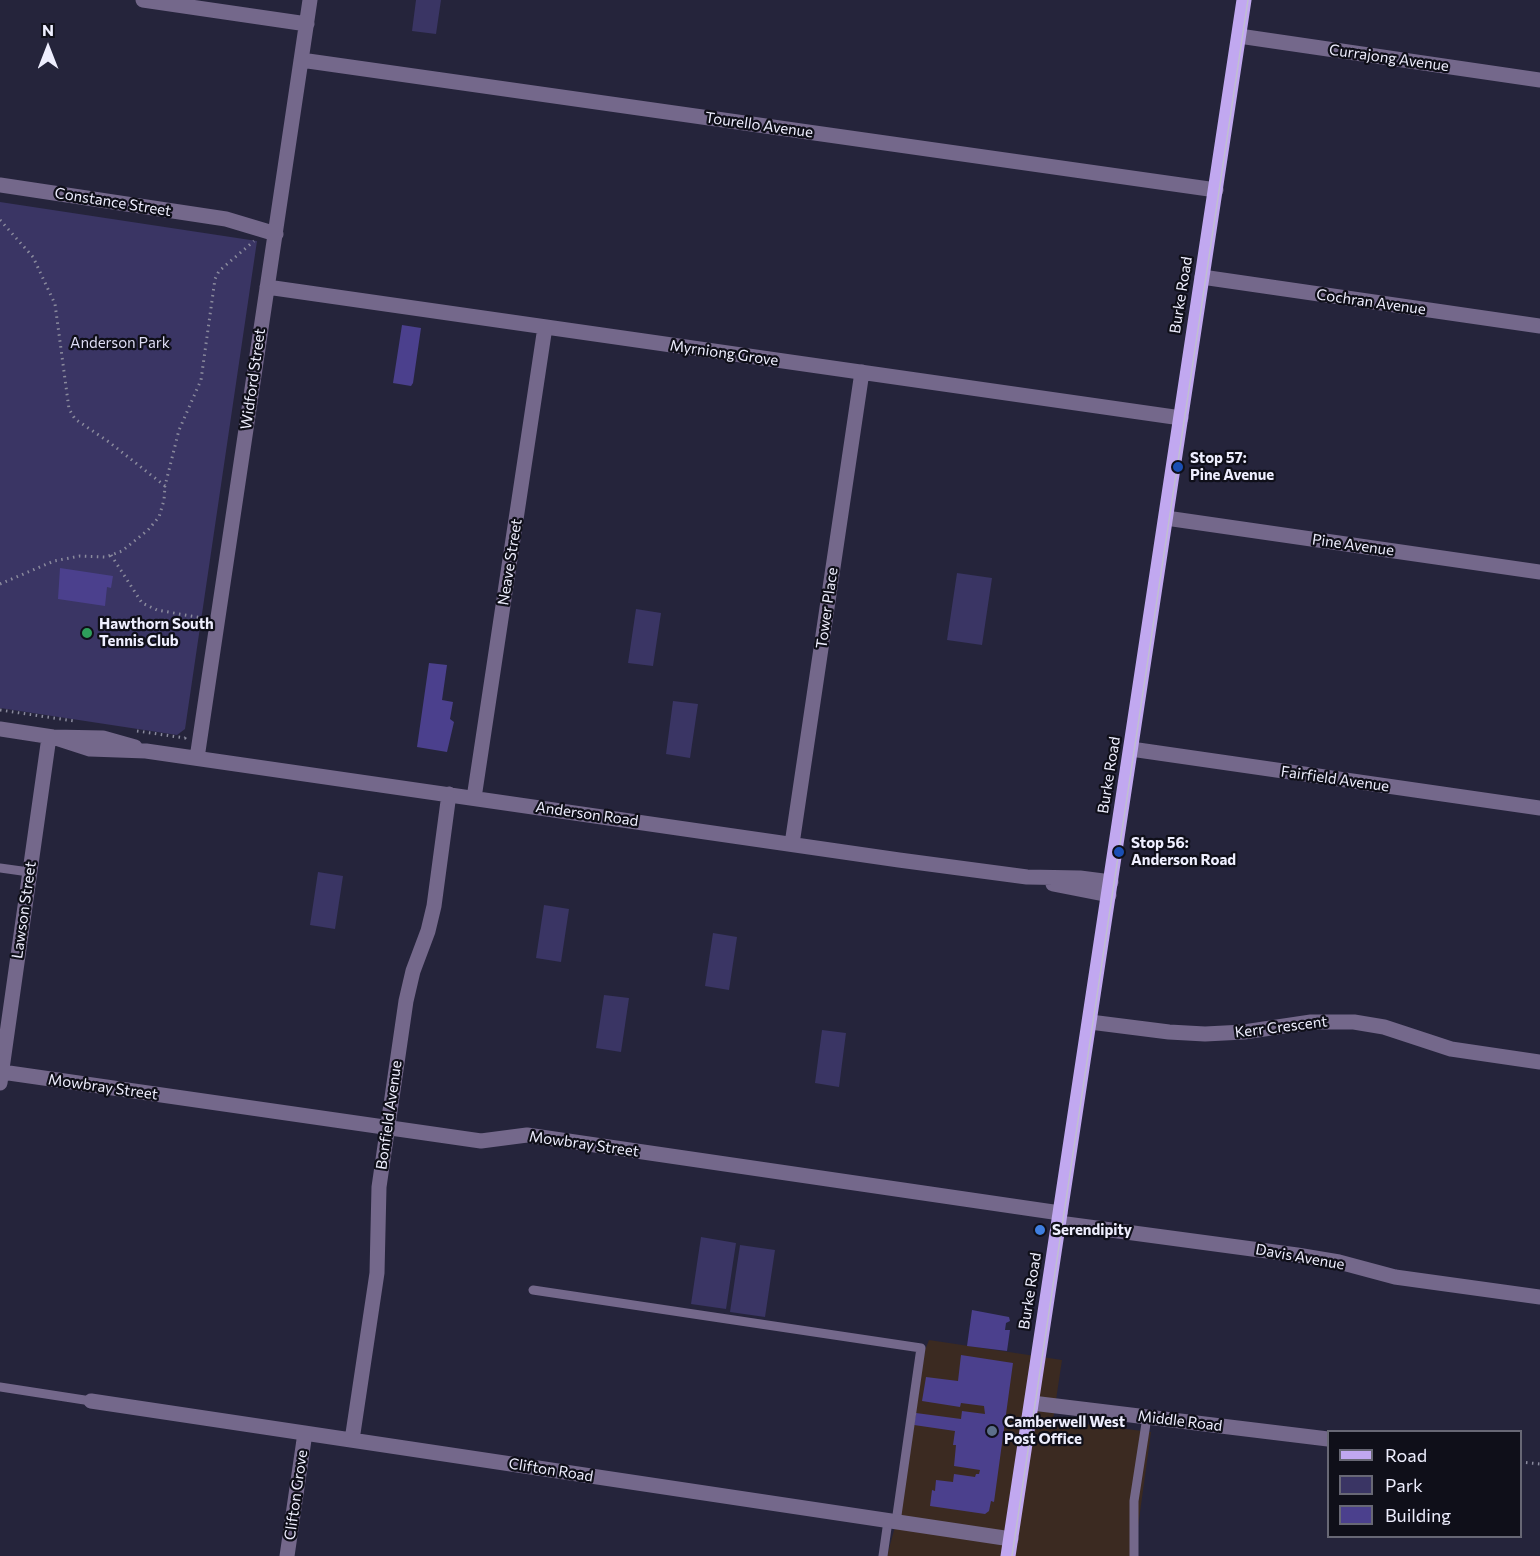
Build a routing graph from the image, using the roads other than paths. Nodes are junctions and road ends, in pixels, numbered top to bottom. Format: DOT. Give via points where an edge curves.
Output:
graph roads {
  1 [pos="143,0"];
  2 [pos="310,0"];
  3 [pos="1244,0"];
  4 [pos="307,24"];
  5 [pos="1239,36"];
  6 [pos="301,60"];
  7 [pos="1540,80"];
  8 [pos="0,185"];
  9 [pos="1216,190"];
  10 [pos="277,226"];
  11 [pos="1202,277"];
  12 [pos="267,287"];
  13 [pos="1540,326"];
  14 [pos="545,327"];
  15 [pos="862,372"];
  16 [pos="1181,418"];
  17 [pos="1166,518"];
  18 [pos="1540,572"];
  19 [pos="0,729"];
  20 [pos="51,737"];
  21 [pos="1131,749"];
  22 [pos="197,758"];
  23 [pos="449,794"];
  24 [pos="474,798"];
  25 [pos="1540,808"];
  26 [pos="792,844"];
  27 [pos="0,868"];
  28 [pos="30,872"];
  29 [pos="1109,889"];
  30 [pos="5,1002"];
  31 [pos="1090,1022"];
  32 [pos="1540,1062"];
  33 [pos="1,1077"];
  34 [pos="388,1128"];
  35 [pos="1060,1218"];
  36 [pos="533,1290"];
  37 [pos="1540,1297"];
  38 [pos="0,1387"];
  39 [pos="91,1401"];
  40 [pos="1032,1403"];
  41 [pos="1147,1417"];
  42 [pos="305,1433"];
  43 [pos="1327,1439"];
  44 [pos="352,1440"];
  45 [pos="892,1522"];
  46 [pos="1011,1539"];
  47 [pos="287,1556"];
  48 [pos="883,1556"];
  49 [pos="1008,1556"];
  50 [pos="1134,1556"];
  1 -- 4 [label="street"];
  2 -- 4 [label="street, Widford Street"];
  3 -- 5 [label="main road, Burke Road"];
  4 -- 6 [label="street, Widford Street"];
  5 -- 7 [label="street, Currajong Avenue"];
  5 -- 9 [label="main road, Burke Road"];
  6 -- 9 [label="street, Tourello Avenue"];
  6 -- 10 [label="street, Widford Street"];
  8 -- 10 [label="street, Constance Street"];
  9 -- 11 [label="main road, Burke Road"];
  10 -- 12 [label="street, Widford Street"];
  11 -- 13 [label="street, Cochran Avenue"];
  11 -- 16 [label="main road, Burke Road"];
  12 -- 14 [label="street, Myrniong Grove"];
  12 -- 22 [label="street, Widford Street"];
  14 -- 15 [label="street, Myrniong Grove"];
  14 -- 24 [label="street, Neave Street"];
  15 -- 16 [label="street, Myrniong Grove"];
  15 -- 26 [label="street, Tower Place"];
  16 -- 17 [label="main road, Burke Road"];
  17 -- 18 [label="street, Pine Avenue"];
  17 -- 21 [label="main road, Burke Road"];
  19 -- 20 [label="street, Anderson Road"];
  20 -- 22 [label="street, Anderson Road" via="103,738 146,751"];
  20 -- 28 [label="street, Lawson Street"];
  21 -- 25 [label="street, Fairfield Avenue"];
  21 -- 29 [label="main road, Burke Road"];
  22 -- 23 [label="street, Anderson Road"];
  23 -- 24 [label="street, Anderson Road"];
  23 -- 34 [label="street, Bonfield Avenue" via="434,906 409,984"];
  24 -- 26 [label="street, Anderson Road"];
  26 -- 29 [label="street, Anderson Road" via="1027,877 1076,890"];
  27 -- 28 [label="lane"];
  28 -- 30 [label="street, Lawson Street"];
  29 -- 31 [label="main road, Burke Road"];
  30 -- 33 [label="street, Lawson Street"];
  31 -- 32 [label="street, Kerr Crescent" via="1225,1034 1311,1022 1354,1022 1458,1050"];
  31 -- 35 [label="main road, Burke Road"];
  33 -- 34 [label="street, Mowbray Street"];
  34 -- 35 [label="street, Mowbray Street" via="481,1141 527,1135"];
  34 -- 44 [label="street, Bonfield Avenue" via="377,1200 377,1273"];
  35 -- 37 [label="street, Davis Avenue" via="1339,1262 1395,1277"];
  35 -- 40 [label="main road, Burke Road"];
  36 -- 45 [label="lane" via="921,1348"];
  38 -- 39 [label="lane"];
  39 -- 42 [label="street, Clifton Road"];
  40 -- 41 [label="street, Middle Road"];
  40 -- 46 [label="main road, Burke Road"];
  41 -- 43 [label="street, Middle Road"];
  41 -- 50 [label="lane" via="1134,1501"];
  42 -- 44 [label="street, Clifton Road"];
  42 -- 47 [label="street, Clifton Grove"];
  44 -- 45 [label="street, Clifton Road"];
  45 -- 46 [label="street, Clifton Road"];
  45 -- 48 [label="lane"];
  46 -- 49 [label="main road, Burke Road"];
}
